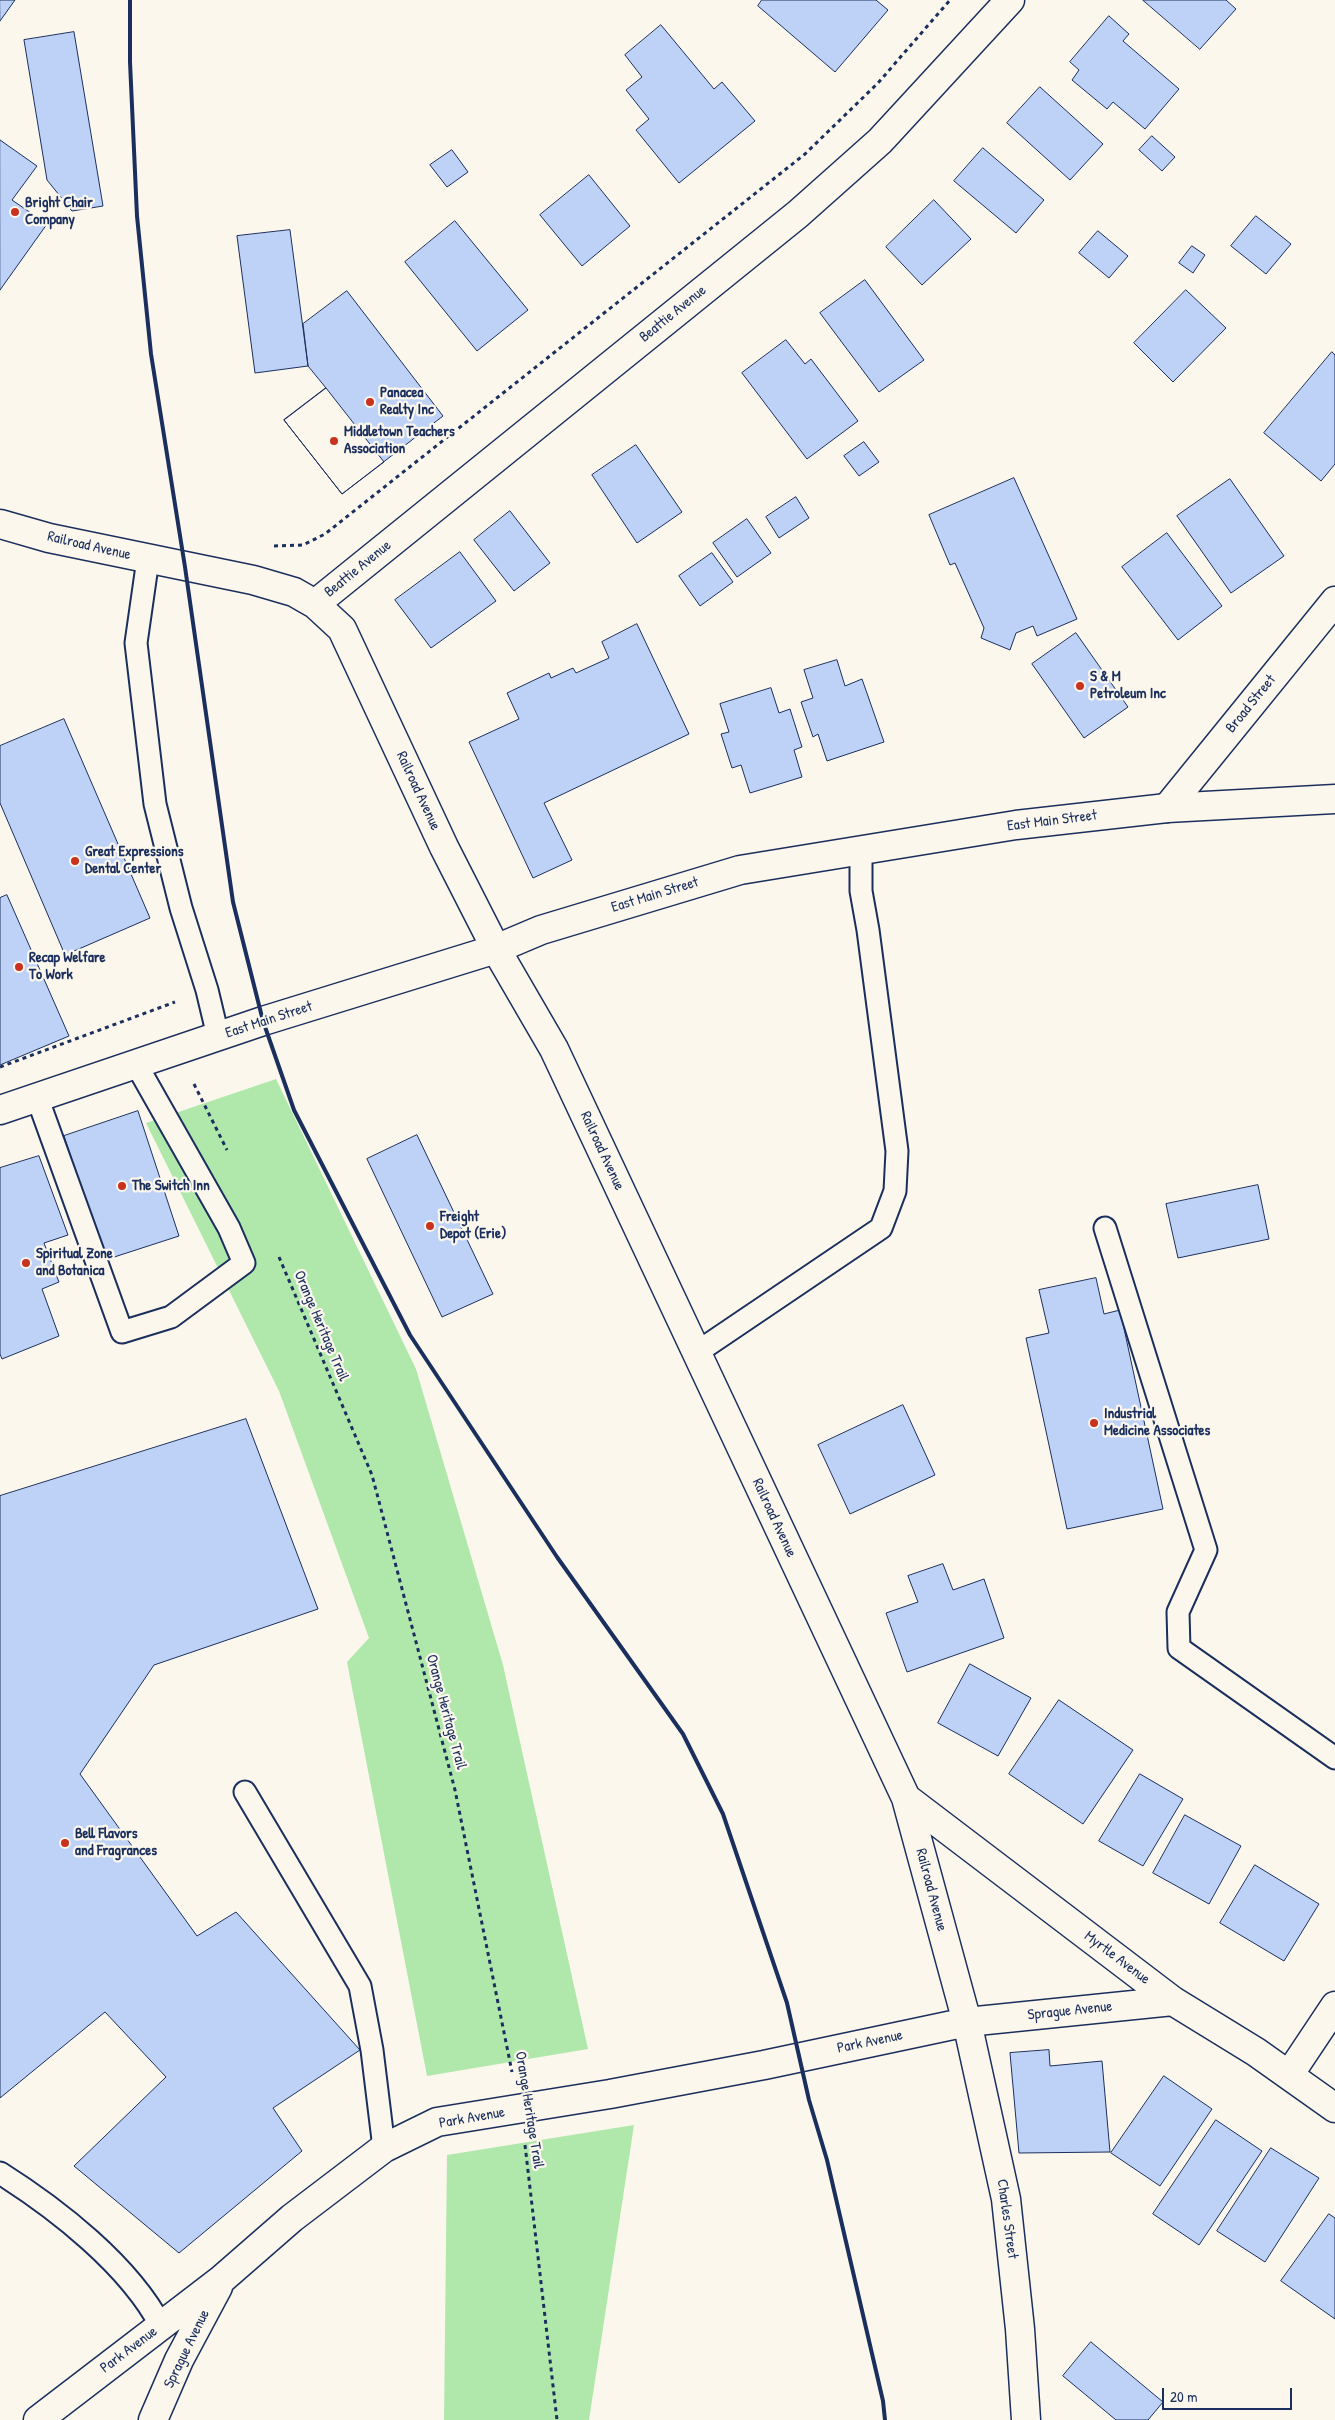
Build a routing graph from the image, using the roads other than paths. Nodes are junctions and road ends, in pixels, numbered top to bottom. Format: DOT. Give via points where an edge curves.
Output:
graph roads {
  1 [pos="1010,0"];
  2 [pos="0,524"];
  3 [pos="148,559"];
  4 [pos="1335,601"];
  5 [pos="315,604"];
  6 [pos="1335,799"];
  7 [pos="1167,808"];
  8 [pos="861,850"];
  9 [pos="496,949"];
  10 [pos="218,1036"];
  11 [pos="136,1064"];
  12 [pos="37,1097"];
  13 [pos="0,1110"];
  14 [pos="1105,1228"];
  15 [pos="696,1353"];
  16 [pos="1335,1758"];
  17 [pos="245,1792"];
  18 [pos="906,1798"];
  19 [pos="1173,2001"];
  20 [pos="1335,2006"];
  21 [pos="967,2022"];
  22 [pos="1289,2075"];
  23 [pos="1335,2108"];
  24 [pos="384,2148"];
  25 [pos="0,2173"];
  26 [pos="222,2279"];
  27 [pos="161,2326"];
  28 [pos="38,2420"];
  29 [pos="153,2420"];
  30 [pos="1026,2420"];
  1 -- 5 [label="street, Beattie Avenue" via="880,141 798,214"];
  2 -- 3 [label="street, Railroad Avenue" via="48,538"];
  3 -- 5 [label="street, Railroad Avenue" via="253,580 294,592"];
  3 -- 10 [label="lane" via="136,643 155,804 180,908 207,990"];
  4 -- 7 [label="street, Broad Street"];
  5 -- 9 [label="street, Railroad Avenue" via="342,629 444,847"];
  6 -- 7 [label="street, East Main Street"];
  7 -- 8 [label="street, East Main Street" via="1016,825"];
  8 -- 9 [label="street, East Main Street" via="740,870 541,930"];
  8 -- 15 [label="lane" via="861,891 896,1151 896,1191 881,1228"];
  9 -- 10 [label="street, East Main Street"];
  9 -- 15 [label="street, Railroad Avenue" via="554,1049"];
  10 -- 11 [label="street, East Main Street"];
  11 -- 12 [label="street, East Main Street"];
  11 -- 12 [label="lane" via="229,1228 244,1264 171,1317 122,1332"];
  12 -- 13 [label="street, East Main Street"];
  14 -- 16 [label="lane" via="1206,1550 1178,1612 1179,1648"];
  15 -- 18 [label="street, Railroad Avenue"];
  17 -- 24 [label="lane" via="360,1986"];
  18 -- 19 [label="street, Myrtle Avenue"];
  18 -- 21 [label="street, Railroad Avenue"];
  19 -- 21 [label="street, Sprague Avenue"];
  19 -- 22 [label="street, Myrtle Avenue"];
  20 -- 22 [label="street"];
  21 -- 24 [label="street, Park Avenue" via="754,2067 437,2122"];
  21 -- 30 [label="street, Charles Street" via="1006,2199"];
  22 -- 23 [label="street, Myrtle Avenue"];
  24 -- 26 [label="street, Park Avenue" via="292,2218"];
  25 -- 27 [label="lane" via="95,2245 150,2306"];
  26 -- 27 [label="street, Park Avenue"];
  26 -- 29 [label="street, Sprague Avenue" via="179,2360"];
  27 -- 28 [label="street, Park Avenue"];
}
